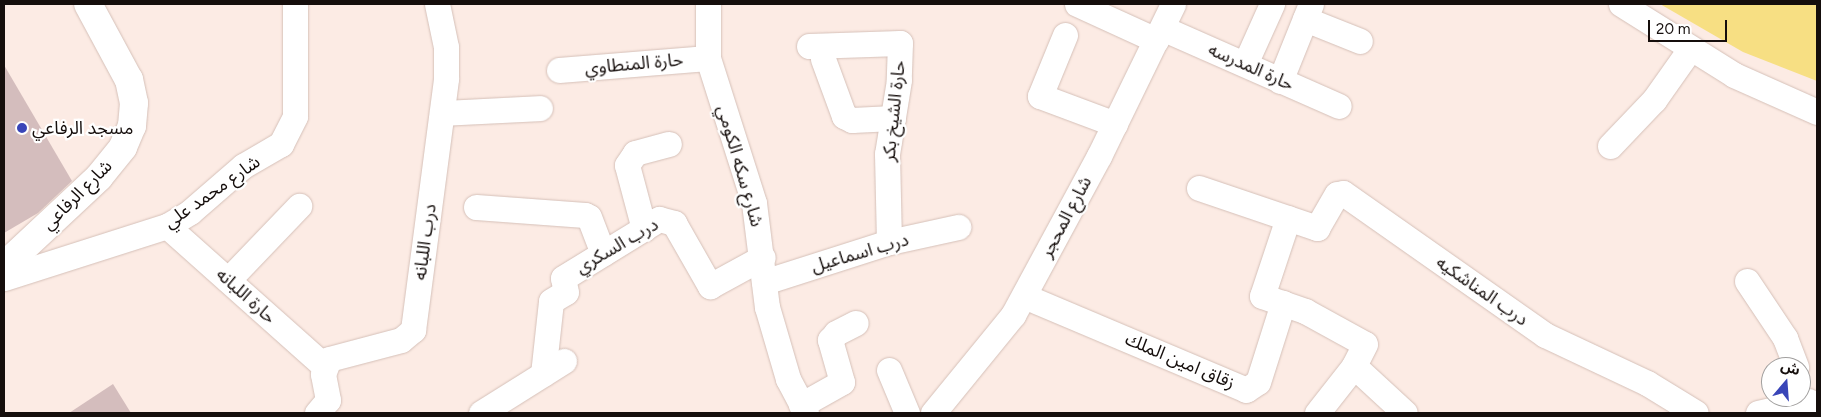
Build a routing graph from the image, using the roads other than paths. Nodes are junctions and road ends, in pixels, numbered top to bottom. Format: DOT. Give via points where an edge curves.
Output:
graph roads {
  1 [pos="88,4"];
  2 [pos="295,4"];
  3 [pos="437,4"];
  4 [pos="708,4"];
  5 [pos="1077,4"];
  6 [pos="1172,4"];
  7 [pos="1272,4"];
  8 [pos="1621,4"];
  9 [pos="1308,11"];
  10 [pos="1159,34"];
  11 [pos="1065,35"];
  12 [pos="1360,41"];
  13 [pos="1690,49"];
  14 [pos="708,58"];
  15 [pos="1245,64"];
  16 [pos="559,70"];
  17 [pos="1280,80"];
  18 [pos="1339,106"];
  19 [pos="540,108"];
  20 [pos="1817,112"];
  21 [pos="442,113"];
  22 [pos="893,118"];
  23 [pos="1114,124"];
  24 [pos="668,144"];
  25 [pos="1610,146"];
  26 [pos="1198,188"];
  27 [pos="299,206"];
  28 [pos="476,207"];
  29 [pos="1288,218"];
  30 [pos="167,226"];
  31 [pos="958,227"];
  32 [pos="644,229"];
  33 [pos="889,242"];
  34 [pos="603,253"];
  35 [pos="763,257"];
  36 [pos="4,266"];
  37 [pos="4,278"];
  38 [pos="228,280"];
  39 [pos="764,282"];
  40 [pos="1747,282"];
  41 [pos="1024,296"];
  42 [pos="1283,303"];
  43 [pos="856,323"];
  44 [pos="1792,357"];
  45 [pos="564,361"];
  46 [pos="324,366"];
  47 [pos="1354,366"];
  48 [pos="889,370"];
  49 [pos="543,374"];
  50 [pos="1778,407"];
  51 [pos="803,409"];
  52 [pos="317,413"];
  53 [pos="481,413"];
  54 [pos="907,413"];
  55 [pos="933,413"];
  56 [pos="1317,413"];
  57 [pos="1405,413"];
  58 [pos="1696,413"];
  59 [pos="1758,413"];
  1 -- 36 [label="main road, شارع الرفاعي" via="130,80 134,103 132,126 123,147 99,178"];
  2 -- 30 [label="street, شارع محمد علي" via="295,116 290,130 269,154 243,166 190,212"];
  3 -- 21 [label="street, درب اللبانه" via="446,47"];
  4 -- 14 [label="street, شارع سكه الكومي"];
  5 -- 10 [label="street, حارة المدرسه"];
  6 -- 10 [label="street, شارع المحجر"];
  7 -- 15 [label="street"];
  8 -- 13 [label="street"];
  9 -- 12 [label="street"];
  9 -- 17 [label="street"];
  10 -- 15 [label="street, حارة المدرسه"];
  10 -- 23 [label="street, شارع المحجر"];
  11 -- 23 [label="street" via="1040,96"];
  13 -- 20 [label="street" via="1771,94"];
  13 -- 25 [label="street" via="1654,100"];
  14 -- 16 [label="street, حارة المنطاوي"];
  14 -- 35 [label="street, شارع سكه الكومي" via="754,203"];
  15 -- 17 [label="street, حارة المدرسه"];
  17 -- 18 [label="street, حارة المدرسه"];
  19 -- 21 [label="street"];
  21 -- 46 [label="street, درب اللبانه" via="413,330 401,340 329,359"];
  22 -- 22 [label="street, حارة الشيخ بكر" via="899,80 899,42 816,53 844,116 852,120"];
  22 -- 33 [label="street, حارة الشيخ بكر" via="887,154"];
  23 -- 41 [label="street, شارع المحجر"];
  24 -- 32 [label="street" via="635,153 627,165"];
  26 -- 29 [label="street"];
  27 -- 38 [label="street"];
  28 -- 34 [label="street" via="585,214"];
  29 -- 42 [label="street" via="1262,296"];
  29 -- 58 [label="street, درب المناشكيه" via="1317,228 1337,194 1342,193 1545,335 1647,383"];
  30 -- 37 [label="street, شارع محمد علي"];
  30 -- 38 [label="street, حارة اللبانه"];
  31 -- 33 [label="street, درب اسماعيل"];
  32 -- 34 [label="street, درب السكري"];
  32 -- 35 [label="street, درب السكري" via="659,219 674,223 710,286"];
  33 -- 39 [label="street, درب اسماعيل"];
  34 -- 49 [label="street, درب السكري" via="563,278 566,292 551,300"];
  35 -- 39 [label="street, شارع سكه الكومي"];
  38 -- 46 [label="street, حارة اللبانه"];
  39 -- 51 [label="street, شارع سكه الكومي" via="774,337 788,379"];
  40 -- 44 [label="street" via="1785,338"];
  41 -- 42 [label="street, زقاق امين الملك" via="1246,390 1258,382"];
  41 -- 55 [label="street, شارع المحجر" via="988,348"];
  42 -- 47 [label="street" via="1362,340 1364,349"];
  43 -- 51 [label="street" via="836,333 830,340 842,382"];
  45 -- 49 [label="street"];
  46 -- 52 [label="street" via="328,400"];
  47 -- 56 [label="street"];
  47 -- 57 [label="street"];
  48 -- 54 [label="street"];
  49 -- 53 [label="street"];
  50 -- 59 [label="street"];
}
